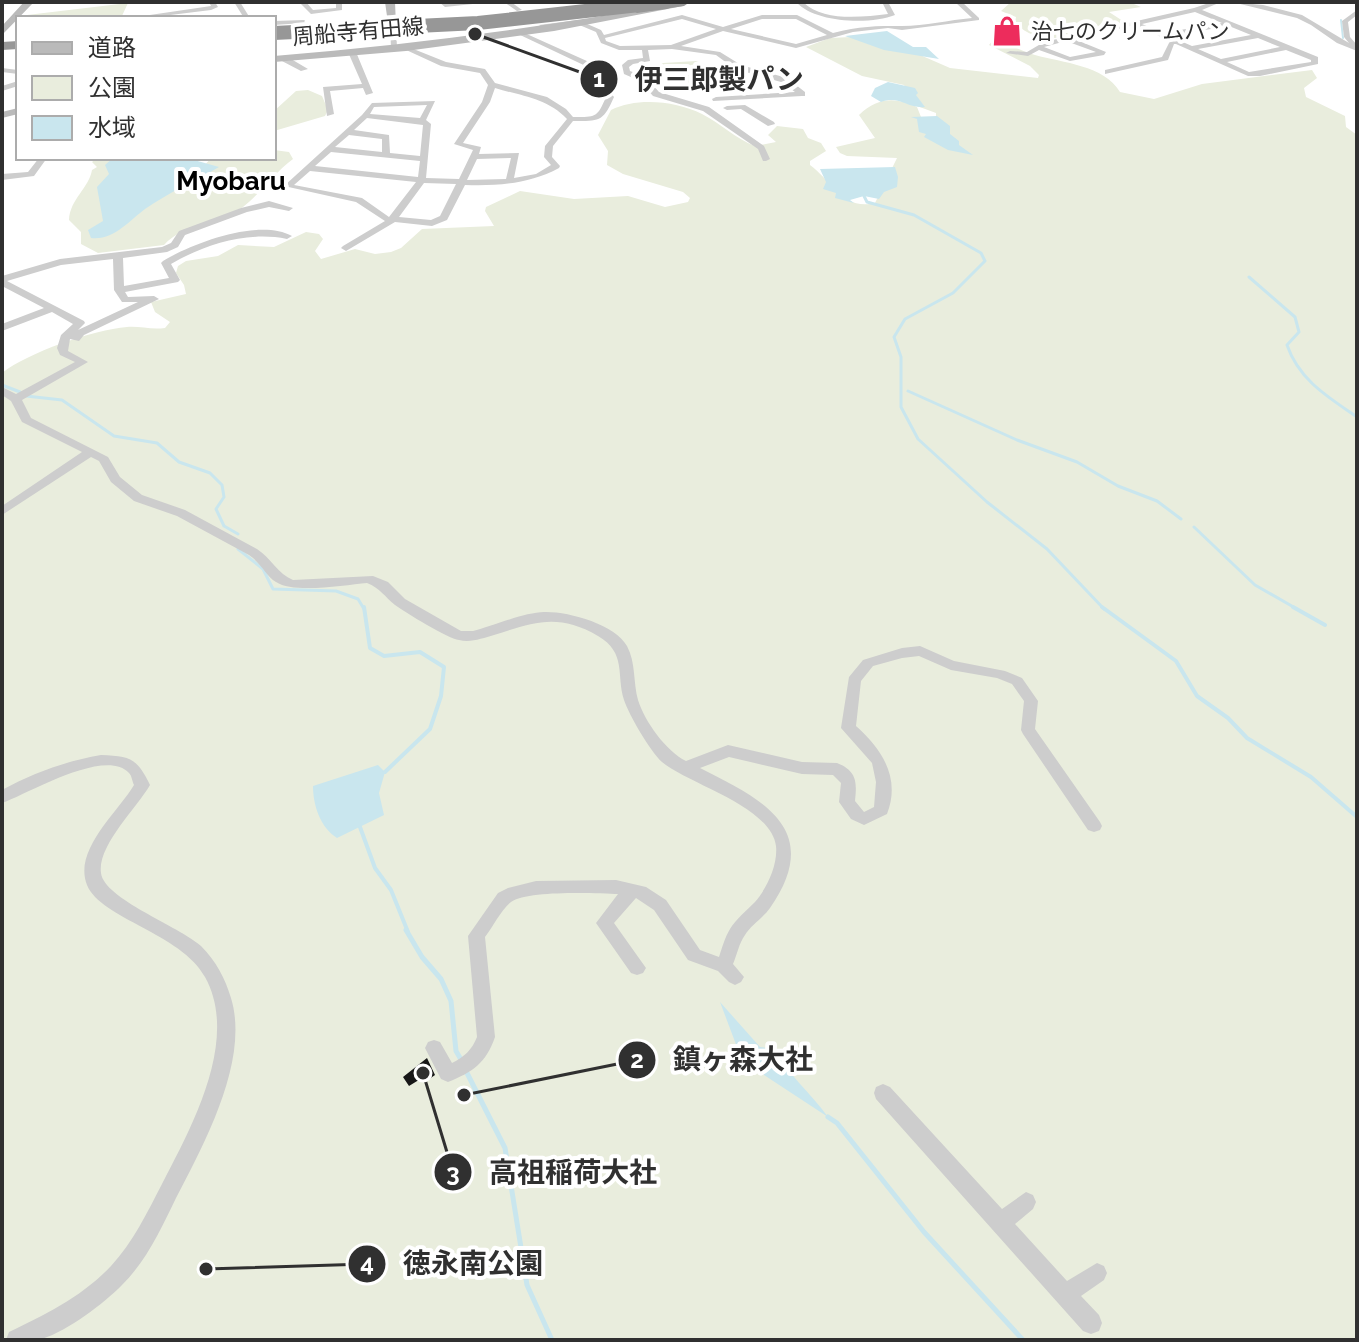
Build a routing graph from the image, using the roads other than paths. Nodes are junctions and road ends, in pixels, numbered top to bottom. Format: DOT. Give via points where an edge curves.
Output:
graph roads {
  1 [pos="212,2"];
  2 [pos="293,2"];
  3 [pos="302,2"];
  4 [pos="339,2"];
  5 [pos="390,2"];
  6 [pos="442,2"];
  7 [pos="488,2"];
  8 [pos="507,2"];
  9 [pos="631,2"];
  10 [pos="644,2"];
  11 [pos="675,2"];
  12 [pos="885,2"];
  13 [pos="958,2"];
  14 [pos="1235,2"];
  15 [pos="1214,3"];
  16 [pos="800,4"];
  17 [pos="1197,6"];
  18 [pos="519,10"];
  19 [pos="146,12"];
  20 [pos="1357,12"];
  21 [pos="797,17"];
  22 [pos="872,19"];
  23 [pos="16,20"];
  24 [pos="302,22"];
  25 [pos="582,23"];
  26 [pos="1135,23"];
  27 [pos="1230,24"];
  28 [pos="542,25"];
  29 [pos="888,26"];
  30 [pos="392,28"];
  31 [pos="276,29"];
  32 [pos="723,29"];
  33 [pos="276,30"];
  34 [pos="276,30"];
  35 [pos="276,30"];
  36 [pos="520,33"];
  37 [pos="830,34"];
  38 [pos="1161,35"];
  39 [pos="1257,36"];
  40 [pos="602,37"];
  41 [pos="1066,39"];
  42 [pos="2,40"];
  43 [pos="1176,42"];
  44 [pos="672,47"];
  45 [pos="406,48"];
  46 [pos="1039,48"];
  47 [pos="1191,48"];
  48 [pos="1286,48"];
  49 [pos="1354,48"];
  50 [pos="394,49"];
  51 [pos="645,50"];
  52 [pos="352,52"];
  53 [pos="1010,53"];
  54 [pos="283,58"];
  55 [pos="1220,61"];
  56 [pos="304,69"];
  57 [pos="1108,72"];
  58 [pos="492,85"];
  59 [pos="367,86"];
  60 [pos="716,99"];
  61 [pos="372,105"];
  62 [pos="707,109"];
  63 [pos="330,114"];
  64 [pos="365,116"];
  65 [pos="571,119"];
  66 [pos="422,121"];
  67 [pos="771,124"];
  68 [pos="347,132"];
  69 [pos="328,149"];
  70 [pos="386,155"];
  71 [pos="474,157"];
  72 [pos="425,159"];
  73 [pos="766,159"];
  74 [pos="42,160"];
  75 [pos="308,168"];
  76 [pos="2,177"];
  77 [pos="422,179"];
  78 [pos="462,181"];
  79 [pos="509,182"];
  80 [pos="289,208"];
  81 [pos="393,220"];
  82 [pos="287,236"];
  83 [pos="346,248"];
  84 [pos="118,255"];
  85 [pos="2,279"];
  86 [pos="119,290"];
  87 [pos="51,309"];
  88 [pos="2,328"];
  89 [pos="83,362"];
  90 [pos="2,390"];
  91 [pos="16,399"];
  92 [pos="90,452"];
  93 [pos="2,511"];
  94 [pos="687,767"];
  95 [pos="2,797"];
  96 [pos="1094,826"];
  97 [pos="632,889"];
  98 [pos="637,968"];
  99 [pos="434,1048"];
  100 [pos="883,1093"];
  101 [pos="1026,1202"];
  102 [pos="1001,1223"];
  103 [pos="1097,1273"];
  104 [pos="1065,1294"];
  105 [pos="1091,1323"];
  106 [pos="17,1340"];
  1 -- 19 [label="street" via="215,7"];
  2 -- 24 [label="street"];
  3 -- 4 [label="street" via="311,12 339,10"];
  5 -- 30 [label="main road"];
  6 -- 7 [label="street"];
  8 -- 18 [label="street"];
  9 -- 30 [label="highway"];
  10 -- 34 [label="highway, bridge" via="474,20"];
  11 -- 25 [label="main road, 周船寺有田線" via="678,6"];
  11 -- 30 [label="highway" via="577,16"];
  11 -- 35 [label="highway, bridge" via="478,23"];
  12 -- 22 [label="street" via="892,15"];
  13 -- 29 [label="street" via="977,19"];
  14 -- 49 [label="street" via="1310,21"];
  15 -- 17 [label="street"];
  16 -- 21 [label="street" via="794,7"];
  16 -- 22 [label="street" via="822,14"];
  17 -- 26 [label="street"];
  17 -- 27 [label="street"];
  20 -- 49 [label="street" via="1345,21"];
  21 -- 32 [label="street" via="762,17"];
  21 -- 37 [label="street"];
  22 -- 29 [label="street"];
  23 -- 42 [label="main road"];
  24 -- 31 [label="street"];
  24 -- 54 [label="street, bridge"];
  25 -- 28 [label="street"];
  25 -- 36 [label="main road, 周船寺有田線"];
  25 -- 40 [label="street"];
  26 -- 38 [label="street"];
  26 -- 41 [label="street"];
  27 -- 38 [label="street"];
  27 -- 39 [label="street"];
  29 -- 37 [label="street"];
  30 -- 33 [label="highway"];
  30 -- 50 [label="street"];
  32 -- 37 [label="street" via="796,46"];
  32 -- 40 [label="street" via="682,17"];
  32 -- 44 [label="street"];
  36 -- 45 [label="main road, 周船寺有田線"];
  36 -- 65 [label="street" via="595,68 597,81 610,97 598,117"];
  38 -- 43 [label="street"];
  39 -- 47 [label="street"];
  39 -- 48 [label="street"];
  40 -- 51 [label="street" via="619,48"];
  41 -- 46 [label="street"];
  41 -- 46 [label="street" via="1104,53 1070,59"];
  43 -- 47 [label="street"];
  43 -- 57 [label="street" via="1165,58"];
  44 -- 51 [label="street"];
  44 -- 60 [label="street" via="718,53 738,67 784,80 802,94"];
  45 -- 50 [label="main road, 周船寺有田線"];
  45 -- 58 [label="street" via="444,64 482,71"];
  46 -- 53 [label="street" via="1028,54"];
  47 -- 55 [label="street"];
  48 -- 55 [label="street"];
  48 -- 55 [label="street" via="1315,59 1314,64 1248,74"];
  50 -- 52 [label="main road, 周船寺有田線"];
  51 -- 62 [label="street" via="647,59 629,63 627,72 643,79 656,94"];
  52 -- 54 [label="main road, 周船寺有田線"];
  52 -- 59 [label="street"];
  54 -- 56 [label="street"];
  58 -- 65 [label="street" via="549,98"];
  58 -- 71 [label="street" via="458,144 478,149"];
  59 -- 61 [label="street"];
  59 -- 63 [label="street" via="326,89"];
  61 -- 64 [label="street"];
  61 -- 66 [label="street" via="432,103"];
  62 -- 67 [label="street" via="742,107"];
  62 -- 73 [label="street" via="761,148"];
  64 -- 66 [label="street"];
  64 -- 68 [label="street"];
  65 -- 79 [label="street" via="549,146 548,157 556,166 549,173"];
  66 -- 72 [label="street" via="427,124"];
  68 -- 69 [label="street"];
  68 -- 70 [label="street" via="386,137"];
  69 -- 70 [label="street"];
  69 -- 75 [label="street"];
  70 -- 72 [label="street"];
  71 -- 78 [label="street"];
  71 -- 79 [label="street" via="516,155"];
  72 -- 77 [label="street"];
  74 -- 76 [label="street" via="31,174"];
  75 -- 77 [label="street"];
  75 -- 81 [label="street" via="288,186 351,197"];
  77 -- 78 [label="street"];
  77 -- 81 [label="street"];
  78 -- 79 [label="street"];
  78 -- 81 [label="street" via="442,220"];
  80 -- 84 [label="street" via="259,205 182,233 164,250"];
  81 -- 83 [label="street"];
  82 -- 86 [label="street" via="248,235 181,253 166,263 175,280"];
  84 -- 85 [label="street" via="60,262"];
  84 -- 86 [label="street"];
  85 -- 87 [label="street"];
  86 -- 89 [label="street" via="125,300 154,299 80,333 69,347 87,360"];
  87 -- 88 [label="street"];
  87 -- 89 [label="street" via="80,323 66,335 62,348"];
  89 -- 91 [label="street"];
  90 -- 91 [label="street"];
  91 -- 92 [label="street" via="26,420"];
  92 -- 93 [label="street"];
  92 -- 94 [label="street" via="104,459 115,479 138,498 181,513 253,552 279,579 292,584 368,579 459,636 542,616 576,620 605,634 620,646 631,700 643,725 669,759"];
  94 -- 96 [label="street" via="728,751 802,768 837,769 849,781 847,802 857,815 871,817 881,810 885,781 876,752 848,728 854,680 868,663 920,651 951,665 1017,681 1031,701 1028,730"];
  94 -- 97 [label="street" via="757,809 777,828 784,845 783,866 764,903 737,932 730,972 694,955 660,905"];
  95 -- 106 [label="street" via="72,766 111,760 137,770 142,785 98,848 92,880 107,898 197,953 217,982 224,1008 223,1049 206,1114 142,1242 104,1286"];
  97 -- 98 [label="street" via="604,923"];
  97 -- 99 [label="street" via="536,888 504,898 476,936 483,1049 474,1061 448,1073"];
  100 -- 102 [label="street"];
  101 -- 102 [label="street"];
  102 -- 104 [label="street"];
  103 -- 104 [label="street"];
  104 -- 105 [label="street"];
}
